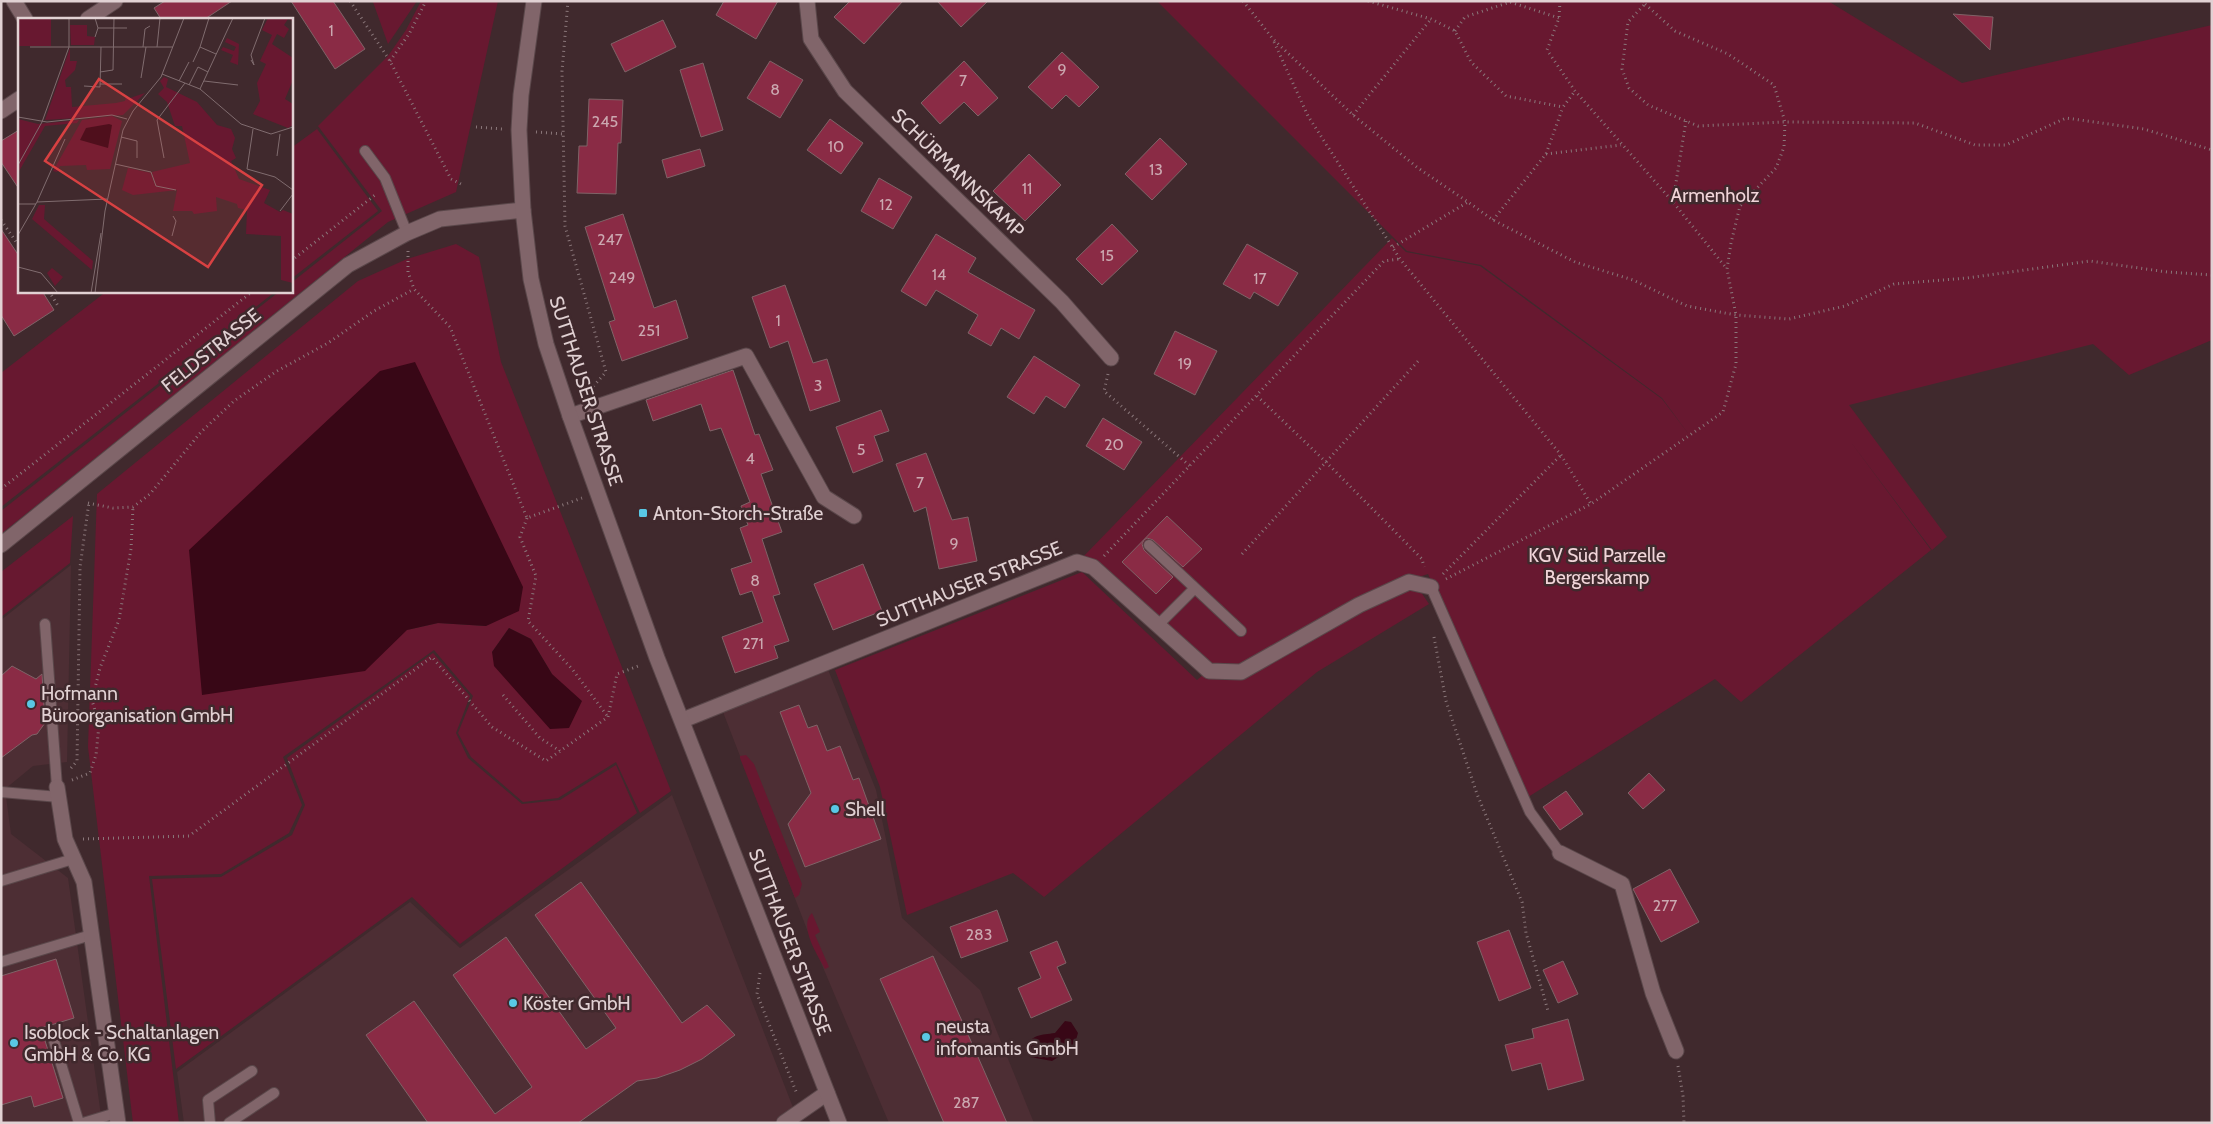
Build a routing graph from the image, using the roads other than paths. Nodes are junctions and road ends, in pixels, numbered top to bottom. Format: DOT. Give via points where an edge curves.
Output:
graph roads {
  1 [pos="14,1"];
  2 [pos="115,1"];
  3 [pos="534,1"];
  4 [pos="807,1"];
  5 [pos="24,18"];
  6 [pos="90,18"];
  7 [pos="18,100"];
  8 [pos="1,111"];
  9 [pos="365,151"];
  10 [pos="523,210"];
  11 [pos="407,233"];
  12 [pos="1111,358"];
  13 [pos="570,416"];
  14 [pos="854,516"];
  15 [pos="1,545"];
  16 [pos="1149,545"];
  17 [pos="1431,587"];
  18 [pos="1195,588"];
  19 [pos="45,624"];
  20 [pos="1157,626"];
  21 [pos="1241,631"];
  22 [pos="682,720"];
  23 [pos="1,792"];
  24 [pos="58,792"];
  25 [pos="1560,853"];
  26 [pos="73,859"];
  27 [pos="1,881"];
  28 [pos="91,935"];
  29 [pos="1,962"];
  30 [pos="54,1041"];
  31 [pos="1676,1051"];
  32 [pos="252,1071"];
  33 [pos="826,1092"];
  34 [pos="274,1093"];
  35 [pos="117,1118"];
  36 [pos="79,1123"];
  37 [pos="83,1123"];
  38 [pos="210,1123"];
  39 [pos="229,1123"];
  40 [pos="784,1123"];
  41 [pos="839,1123"];
  1 -- 5 [label="street"];
  2 -- 6 [label="street"];
  3 -- 10 [label="street, SUTTHAUSER STRASSE" via="521,95"];
  4 -- 12 [label="street, SCHÜRMANNSKAMP" via="811,39 845,91 1062,302"];
  7 -- 8 [label="street"];
  9 -- 11 [label="lane" via="389,185"];
  10 -- 11 [label="street, FELDSTRASSE" via="440,219"];
  10 -- 13 [label="street, SUTTHAUSER STRASSE" via="530,279 546,344"];
  11 -- 15 [label="street, FELDSTRASSE" via="348,265"];
  13 -- 14 [label="street" via="746,356 824,497"];
  13 -- 22 [label="street, SUTTHAUSER STRASSE"];
  16 -- 18 [label="lane"];
  17 -- 20 [label="street" via="1409,582 1359,605 1242,672 1209,671"];
  17 -- 25 [label="lane" via="1530,812"];
  18 -- 20 [label="lane"];
  18 -- 21 [label="lane"];
  19 -- 24 [label="lane"];
  20 -- 22 [label="street, SUTTHAUSER STRASSE" via="1093,567 1077,562"];
  22 -- 33 [label="street, SUTTHAUSER STRASSE"];
  23 -- 24 [label="lane"];
  24 -- 26 [label="street" via="65,839"];
  25 -- 31 [label="street" via="1622,884 1653,993"];
  26 -- 27 [label="lane"];
  26 -- 28 [label="street" via="84,882"];
  28 -- 29 [label="lane"];
  28 -- 35 [label="street"];
  30 -- 36 [label="lane"];
  32 -- 38 [label="lane" via="208,1100"];
  33 -- 40 [label="street"];
  33 -- 41 [label="street, SUTTHAUSER STRASSE"];
  34 -- 39 [label="lane"];
  35 -- 37 [label="lane"];
}
